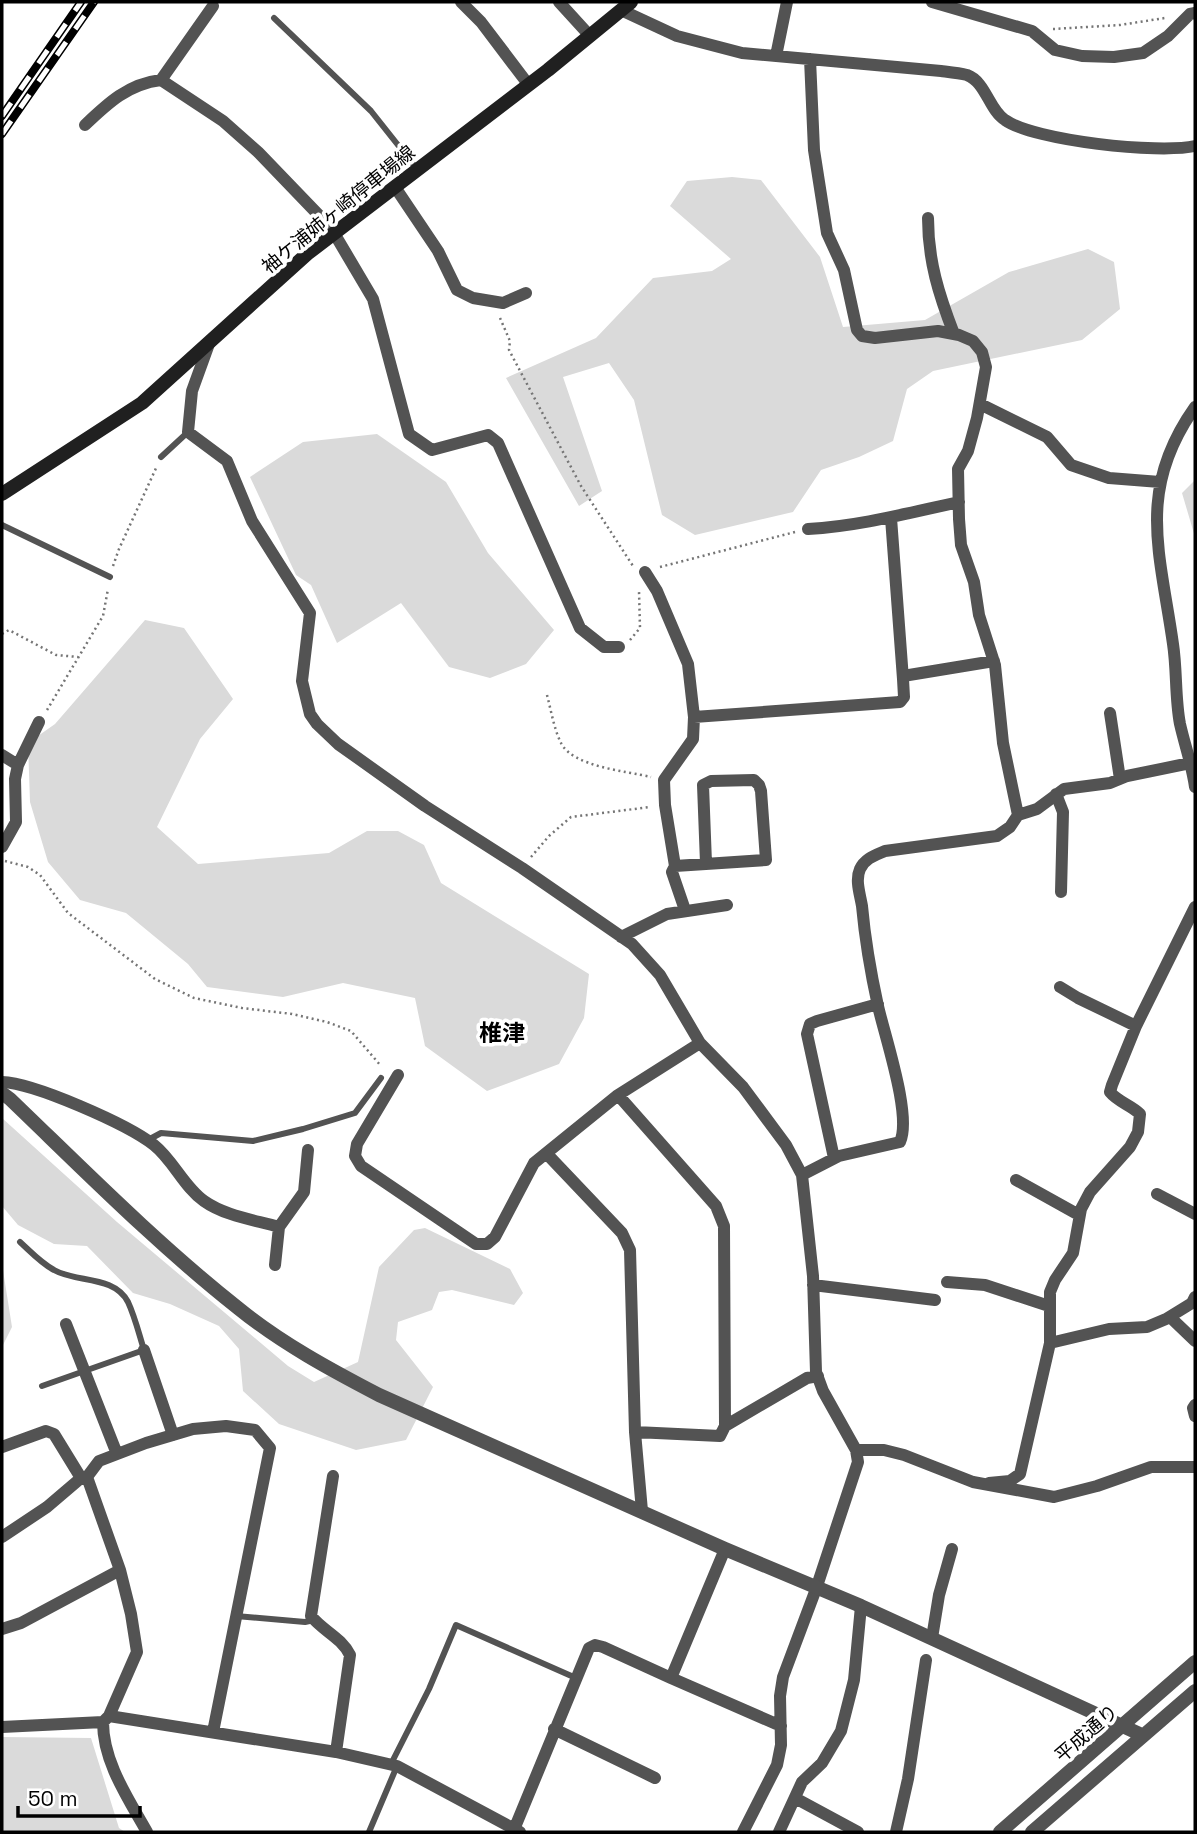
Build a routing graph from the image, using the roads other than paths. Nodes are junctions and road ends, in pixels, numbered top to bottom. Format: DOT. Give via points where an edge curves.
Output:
graph roads {
  1 [pos="461,2"];
  2 [pos="559,2"];
  3 [pos="787,2"];
  4 [pos="932,2"];
  5 [pos="216,4"];
  6 [pos="626,6"];
  7 [pos="1193,14"];
  8 [pos="274,18"];
  9 [pos="590,36"];
  10 [pos="776,56"];
  11 [pos="810,60"];
  12 [pos="161,80"];
  13 [pos="528,84"];
  14 [pos="85,125"];
  15 [pos="1195,146"];
  16 [pos="417,170"];
  17 [pos="395,187"];
  18 [pos="928,218"];
  19 [pos="335,233"];
  20 [pos="526,293"];
  21 [pos="954,334"];
  22 [pos="209,344"];
  23 [pos="980,404"];
  24 [pos="1195,407"];
  25 [pos="188,432"];
  26 [pos="161,457"];
  27 [pos="1160,482"];
  28 [pos="2,494"];
  29 [pos="959,502"];
  30 [pos="891,519"];
  31 [pos="2,525"];
  32 [pos="808,529"];
  33 [pos="642,573"];
  34 [pos="110,577"];
  35 [pos="619,648"];
  36 [pos="994,661"];
  37 [pos="903,676"];
  38 [pos="1110,713"];
  39 [pos="694,717"];
  40 [pos="39,722"];
  41 [pos="2,755"];
  42 [pos="1194,762"];
  43 [pos="18,765"];
  44 [pos="1120,779"];
  45 [pos="1195,787"];
  46 [pos="1056,794"];
  47 [pos="1018,815"];
  48 [pos="2,847"];
  49 [pos="706,863"];
  50 [pos="675,866"];
  51 [pos="1061,892"];
  52 [pos="727,905"];
  53 [pos="1195,907"];
  54 [pos="685,910"];
  55 [pos="621,937"];
  56 [pos="1060,987"];
  57 [pos="878,1004"];
  58 [pos="1136,1026"];
  59 [pos="700,1043"];
  60 [pos="398,1075"];
  61 [pos="382,1078"];
  62 [pos="2,1082"];
  63 [pos="2,1093"];
  64 [pos="618,1095"];
  65 [pos="146,1140"];
  66 [pos="308,1150"];
  67 [pos="546,1153"];
  68 [pos="834,1158"];
  69 [pos="803,1175"];
  70 [pos="1016,1180"];
  71 [pos="1157,1194"];
  72 [pos="1195,1214"];
  73 [pos="1079,1215"];
  74 [pos="279,1227"];
  75 [pos="20,1242"];
  76 [pos="275,1265"];
  77 [pos="947,1282"];
  78 [pos="813,1285"];
  79 [pos="1195,1297"];
  80 [pos="935,1300"];
  81 [pos="1049,1306"];
  82 [pos="1170,1317"];
  83 [pos="66,1324"];
  84 [pos="1195,1341"];
  85 [pos="1050,1343"];
  86 [pos="144,1349"];
  87 [pos="85,1370"];
  88 [pos="818,1376"];
  89 [pos="42,1386"];
  90 [pos="1195,1405"];
  91 [pos="1195,1416"];
  92 [pos="725,1426"];
  93 [pos="635,1432"];
  94 [pos="173,1435"];
  95 [pos="2,1447"];
  96 [pos="856,1450"];
  97 [pos="117,1454"];
  98 [pos="1195,1467"];
  99 [pos="332,1475"];
  100 [pos="84,1477"];
  101 [pos="989,1483"];
  102 [pos="642,1511"];
  103 [pos="2,1537"];
  104 [pos="725,1549"];
  105 [pos="952,1549"];
  106 [pos="120,1570"];
  107 [pos="816,1589"];
  108 [pos="861,1606"];
  109 [pos="236,1616"];
  110 [pos="314,1620"];
  111 [pos="2,1629"];
  112 [pos="932,1638"];
  113 [pos="926,1660"];
  114 [pos="1195,1662"];
  115 [pos="576,1678"];
  116 [pos="671,1678"];
  117 [pos="1195,1691"];
  118 [pos="106,1719"];
  119 [pos="781,1726"];
  120 [pos="1124,1726"];
  121 [pos="2,1727"];
  122 [pos="554,1729"];
  123 [pos="213,1732"];
  124 [pos="1142,1735"];
  125 [pos="336,1752"];
  126 [pos="394,1765"];
  127 [pos="655,1778"];
  128 [pos="795,1798"];
  129 [pos="516,1831"];
  130 [pos="147,1832"];
  131 [pos="369,1832"];
  132 [pos="743,1832"];
  133 [pos="779,1832"];
  134 [pos="858,1832"];
  135 [pos="896,1832"];
  136 [pos="1000,1832"];
  137 [pos="1032,1832"];
  1 -- 13 [label="street"];
  2 -- 9 [label="street"];
  3 -- 10 [label="street"];
  4 -- 7 [label="street" via="1032,31 1055,50 1082,56 1143,53"];
  5 -- 12 [label="street"];
  6 -- 9 [label="main road, 袖ケ浦姉ヶ崎停車場線"];
  6 -- 10 [label="street" via="677,36 742,53"];
  8 -- 16 [label="lane" via="370,111"];
  9 -- 13 [label="main road, 袖ケ浦姉ヶ崎停車場線"];
  10 -- 11 [label="street"];
  11 -- 15 [label="street" via="969,76 1003,120 1083,142 1158,149"];
  11 -- 21 [label="street" via="814,150 827,233 844,270 857,330 875,338 938,331"];
  12 -- 14 [label="street" via="125,90"];
  12 -- 19 [label="street" via="223,121"];
  13 -- 16 [label="main road, 袖ケ浦姉ヶ崎停車場線"];
  16 -- 17 [label="main road, 袖ケ浦姉ヶ崎停車場線"];
  17 -- 19 [label="main road, 袖ケ浦姉ヶ崎停車場線"];
  17 -- 20 [label="street" via="438,251 457,290 503,303"];
  18 -- 21 [label="street" via="928,248"];
  19 -- 22 [label="main road, 袖ケ浦姉ヶ崎停車場線"];
  19 -- 35 [label="street" via="373,299 409,434 432,450 488,435 498,443 580,628 604,647"];
  21 -- 23 [label="street" via="973,341 982,352 986,367"];
  22 -- 25 [label="street" via="192,391"];
  22 -- 28 [label="main road, 袖ケ浦姉ヶ崎停車場線" via="142,403"];
  23 -- 27 [label="street" via="1047,437 1071,465 1109,478"];
  23 -- 29 [label="street" via="968,451 958,469"];
  24 -- 27 [label="street" via="1171,447"];
  25 -- 26 [label="lane"];
  25 -- 55 [label="street" via="227,461 252,521 310,613 302,681 317,724 425,806"];
  27 -- 42 [label="street" via="1160,570 1180,724"];
  29 -- 30 [label="street"];
  29 -- 36 [label="street" via="961,545"];
  30 -- 32 [label="street"];
  30 -- 37 [label="street"];
  31 -- 34 [label="lane"];
  33 -- 39 [label="street" via="657,591 688,664"];
  36 -- 37 [label="street"];
  36 -- 47 [label="street" via="1003,743"];
  37 -- 39 [label="street" via="900,702"];
  38 -- 44 [label="street"];
  39 -- 50 [label="street" via="693,739 664,780"];
  40 -- 43 [label="street"];
  41 -- 43 [label="street"];
  42 -- 44 [label="street"];
  42 -- 45 [label="street"];
  43 -- 48 [label="street" via="16,822"];
  44 -- 46 [label="street"];
  46 -- 47 [label="street" via="1037,809"];
  46 -- 51 [label="street" via="1063,812"];
  47 -- 57 [label="street" via="997,836 886,851 869,858 860,869 858,884"];
  49 -- 49 [label="street" via="766,860 761,791 754,780 703,785"];
  49 -- 50 [label="street"];
  50 -- 54 [label="street" via="672,872"];
  52 -- 54 [label="street"];
  53 -- 58 [label="street"];
  54 -- 55 [label="street"];
  55 -- 59 [label="street" via="660,975"];
  56 -- 58 [label="street"];
  57 -- 68 [label="street" via="817,1021 810,1024 807,1034"];
  57 -- 68 [label="street" via="904,1133 900,1142"];
  58 -- 73 [label="street" via="1110,1092 1140,1114 1139,1132 1090,1192"];
  59 -- 64 [label="street"];
  59 -- 69 [label="street" via="743,1087"];
  60 -- 67 [label="street" via="357,1144 355,1156 361,1166 476,1244 487,1244 495,1237 534,1163"];
  61 -- 65 [label="lane" via="355,1113 303,1129 253,1141 161,1133"];
  62 -- 65 [label="street" via="24,1085 120,1124"];
  63 -- 102 [label="street" via="127,1212 239,1309 327,1367 379,1395"];
  64 -- 67 [label="street"];
  64 -- 92 [label="street" via="716,1206 724,1226"];
  65 -- 74 [label="street" via="202,1200"];
  66 -- 74 [label="street" via="304,1192"];
  67 -- 93 [label="street" via="622,1233 630,1250"];
  68 -- 69 [label="street"];
  69 -- 78 [label="street"];
  70 -- 73 [label="street"];
  71 -- 72 [label="street"];
  73 -- 81 [label="street" via="1073,1253 1055,1280"];
  74 -- 76 [label="street"];
  75 -- 86 [label="lane" via="56,1272 117,1290 127,1300"];
  77 -- 81 [label="street" via="985,1285"];
  78 -- 80 [label="street"];
  78 -- 88 [label="street"];
  79 -- 82 [label="street"];
  81 -- 85 [label="street"];
  82 -- 84 [label="street"];
  82 -- 85 [label="street" via="1147,1327 1109,1329"];
  83 -- 87 [label="street"];
  85 -- 101 [label="street" via="1020,1474 1010,1481"];
  86 -- 87 [label="lane"];
  86 -- 94 [label="street"];
  87 -- 89 [label="lane"];
  87 -- 97 [label="street"];
  88 -- 92 [label="street"];
  88 -- 96 [label="street"];
  90 -- 91 [label="street"];
  92 -- 93 [label="street" via="720,1436"];
  93 -- 102 [label="street"];
  94 -- 97 [label="street"];
  94 -- 109 [label="street" via="226,1426 255,1430 270,1448"];
  95 -- 100 [label="street" via="46,1431 54,1434"];
  96 -- 101 [label="street" via="884,1450 973,1482"];
  96 -- 107 [label="street" via="858,1462"];
  97 -- 100 [label="street" via="99,1461"];
  98 -- 101 [label="street" via="1152,1467 1054,1497"];
  99 -- 110 [label="street" via="312,1606"];
  100 -- 103 [label="street"];
  100 -- 106 [label="street"];
  102 -- 104 [label="street"];
  104 -- 107 [label="street"];
  104 -- 116 [label="street"];
  105 -- 112 [label="street"];
  106 -- 111 [label="street"];
  106 -- 118 [label="street" via="137,1652"];
  107 -- 108 [label="street"];
  107 -- 119 [label="street" via="783,1677"];
  108 -- 112 [label="street"];
  108 -- 128 [label="street" via="854,1680 841,1731"];
  109 -- 110 [label="lane"];
  109 -- 123 [label="street"];
  110 -- 125 [label="street" via="344,1644 350,1655"];
  112 -- 120 [label="street"];
  113 -- 135 [label="street"];
  114 -- 120 [label="street, 平成通り"];
  115 -- 116 [label="street" via="589,1648 595,1645"];
  115 -- 122 [label="street"];
  115 -- 126 [label="lane" via="456,1625"];
  116 -- 119 [label="street"];
  117 -- 124 [label="street, 平成通り"];
  118 -- 121 [label="street"];
  118 -- 123 [label="street"];
  118 -- 130 [label="street" via="103,1738 113,1768"];
  119 -- 132 [label="street" via="777,1765"];
  120 -- 124 [label="street"];
  120 -- 136 [label="street, 平成通り"];
  122 -- 127 [label="street"];
  122 -- 129 [label="street"];
  123 -- 125 [label="street"];
  124 -- 137 [label="street, 平成通り"];
  125 -- 126 [label="street"];
  126 -- 129 [label="street"];
  126 -- 131 [label="lane"];
  128 -- 133 [label="street"];
  128 -- 134 [label="street"];
}
